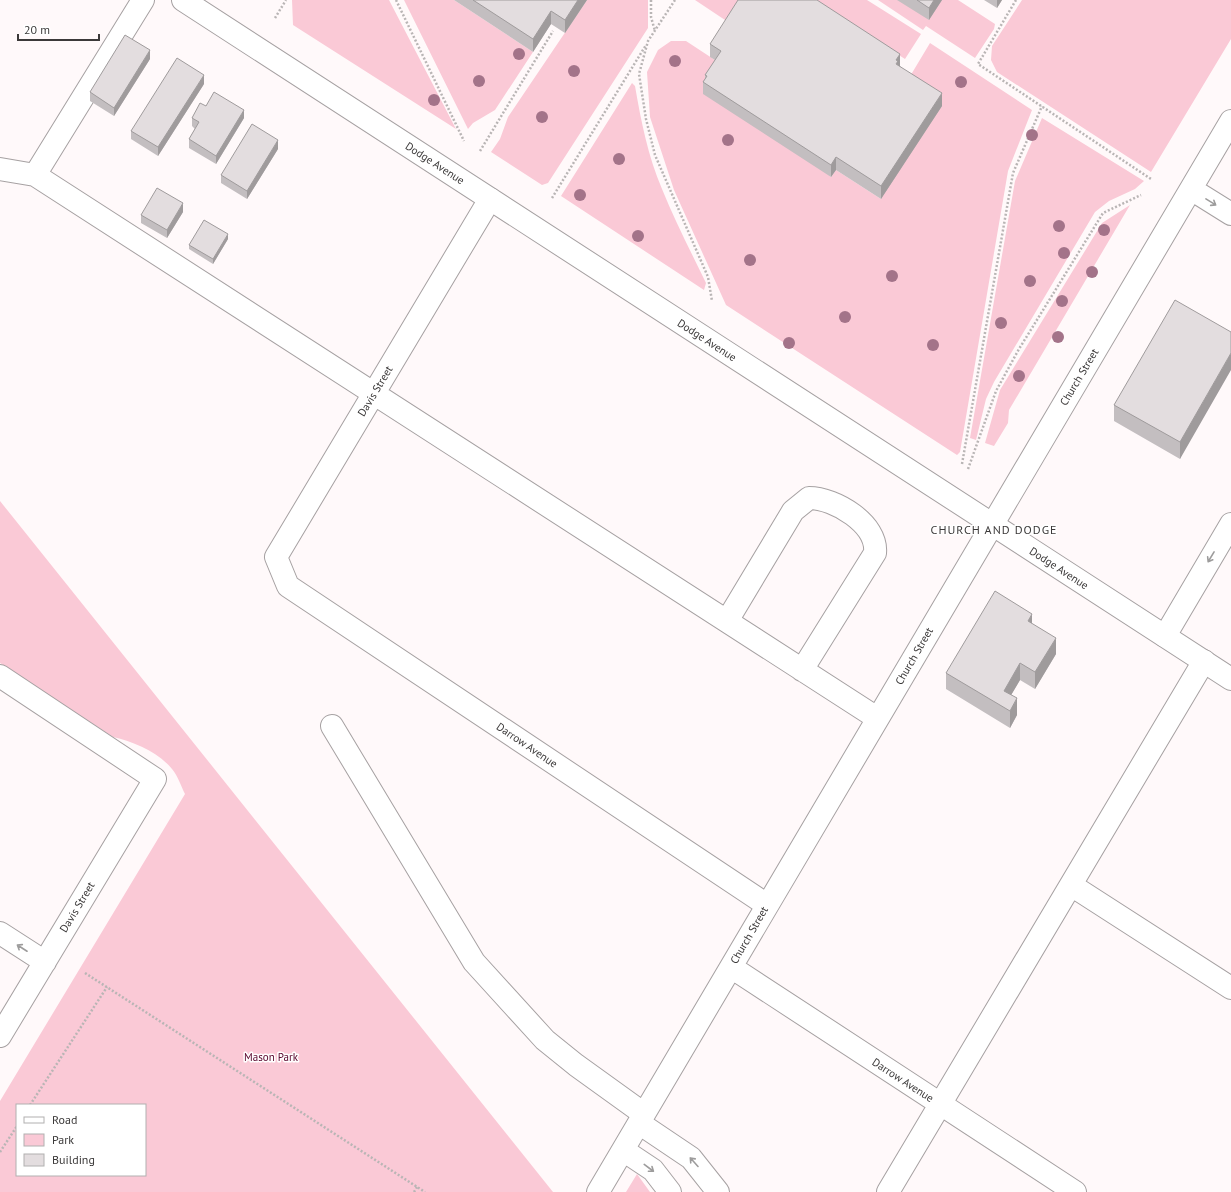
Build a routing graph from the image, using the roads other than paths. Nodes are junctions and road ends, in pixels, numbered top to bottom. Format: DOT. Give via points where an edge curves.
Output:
graph roads {
  1 [pos="143,0"];
  2 [pos="183,0"];
  3 [pos="1231,121"];
  4 [pos="0,169"];
  5 [pos="35,175"];
  6 [pos="1190,189"];
  7 [pos="490,199"];
  8 [pos="1231,214"];
  9 [pos="373,395"];
  10 [pos="992,524"];
  11 [pos="1231,524"];
  12 [pos="288,586"];
  13 [pos="727,621"];
  14 [pos="1165,636"];
  15 [pos="1204,661"];
  16 [pos="802,670"];
  17 [pos="0,676"];
  18 [pos="1231,679"];
  19 [pos="877,718"];
  20 [pos="332,726"];
  21 [pos="1071,885"];
  22 [pos="767,905"];
  23 [pos="0,933"];
  24 [pos="45,962"];
  25 [pos="731,967"];
  26 [pos="1231,988"];
  27 [pos="0,1036"];
  28 [pos="940,1104"];
  29 [pos="642,1118"];
  30 [pos="623,1150"];
  31 [pos="598,1192"];
  32 [pos="670,1192"];
  33 [pos="718,1192"];
  34 [pos="888,1192"];
  35 [pos="1075,1192"];
  1 -- 5 [label="street"];
  2 -- 7 [label="street, Dodge Avenue"];
  3 -- 6 [label="street, Church Street"];
  4 -- 5 [label="street"];
  5 -- 9 [label="street"];
  6 -- 8 [label="street, one-way"];
  6 -- 10 [label="street, Church Street"];
  7 -- 9 [label="street, Davis Street"];
  7 -- 10 [label="street, Dodge Avenue"];
  9 -- 12 [label="street, Davis Street" via="276,557"];
  9 -- 13 [label="street"];
  10 -- 14 [label="street, Dodge Avenue"];
  10 -- 19 [label="street, Church Street"];
  11 -- 14 [label="street, one-way"];
  12 -- 22 [label="street, Darrow Avenue"];
  13 -- 16 [label="street"];
  13 -- 16 [label="street" via="793,511 809,498 820,498 854,515 872,535 876,544 875,553"];
  14 -- 15 [label="street, Dodge Avenue"];
  15 -- 18 [label="street, Dodge Avenue"];
  15 -- 21 [label="street"];
  16 -- 19 [label="street"];
  17 -- 24 [label="street, Davis Street" via="155,778"];
  19 -- 22 [label="street, Church Street"];
  20 -- 29 [label="street" via="474,962 545,1040"];
  21 -- 26 [label="street"];
  21 -- 28 [label="street"];
  22 -- 25 [label="street, Church Street"];
  24 -- 23 [label="street, one-way"];
  24 -- 27 [label="street, Davis Street"];
  25 -- 28 [label="street, Darrow Avenue"];
  25 -- 29 [label="street, Church Street"];
  28 -- 34 [label="street"];
  28 -- 35 [label="street, Darrow Avenue"];
  29 -- 30 [label="street, Church Street"];
  33 -- 29 [label="street, one-way" via="691,1158"];
  30 -- 31 [label="street, Church Street"];
  30 -- 32 [label="street, one-way" via="653,1170"];
}
